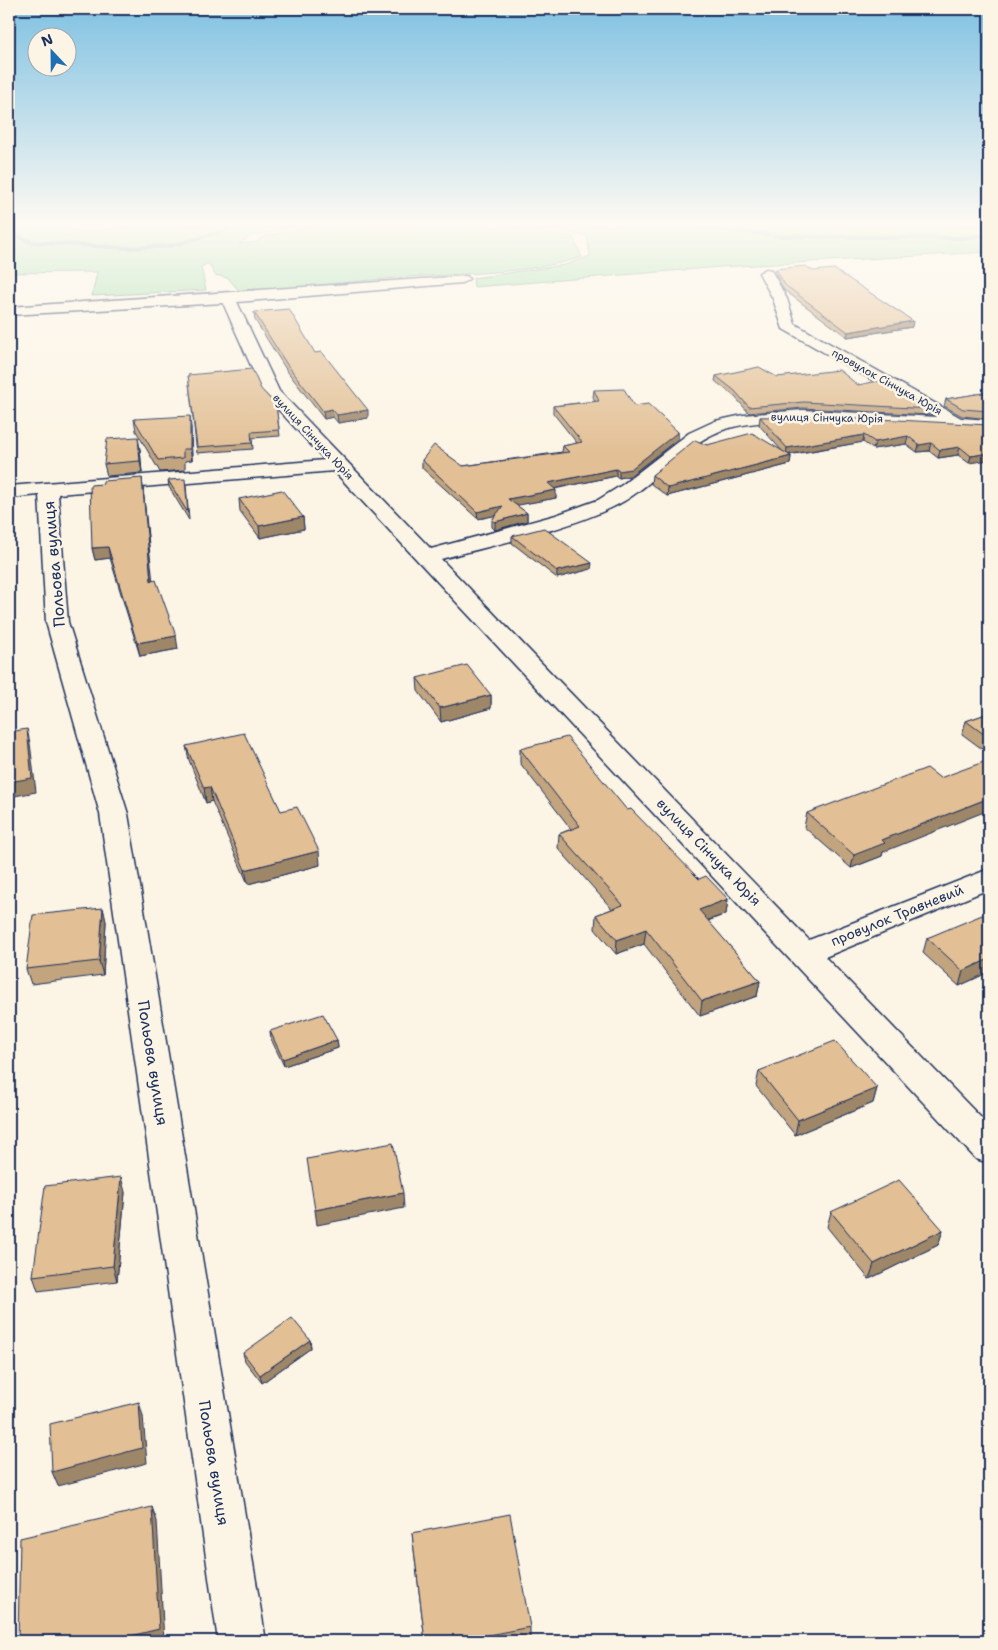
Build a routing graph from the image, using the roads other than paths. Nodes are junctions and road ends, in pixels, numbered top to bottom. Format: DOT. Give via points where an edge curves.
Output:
graph roads {
  1 [pos="137,303"];
  2 [pos="230,303"];
  3 [pos="781,303"];
  4 [pos="9,310"];
  5 [pos="959,422"];
  6 [pos="989,425"];
  7 [pos="338,465"];
  8 [pos="48,489"];
  9 [pos="9,492"];
  10 [pos="428,556"];
  11 [pos="989,878"];
  12 [pos="806,953"];
  13 [pos="989,1149"];
  14 [pos="242,1641"];
  1 -- 4 [label="street"];
  2 -- 7 [label="street, вулиця Сінчука Юрія" via="271,393"];
  3 -- 5 [label="street, провулок Сінчука Юрія" via="788,326"];
  5 -- 6 [label="street, вулиця Сінчука Юрія"];
  5 -- 10 [label="street, вулиця Сінчука Юрія" via="803,415 770,416 728,423 695,438 605,504 563,519"];
  7 -- 8 [label="street"];
  7 -- 10 [label="street, вулиця Сінчука Юрія"];
  8 -- 9 [label="street"];
  8 -- 14 [label="street, Польова вулиця" via="57,622 114,814"];
  10 -- 12 [label="street, вулиця Сінчука Юрія"];
  11 -- 12 [label="street, провулок Травневий"];
  12 -- 13 [label="street, вулиця Сінчука Юрія"];
}
